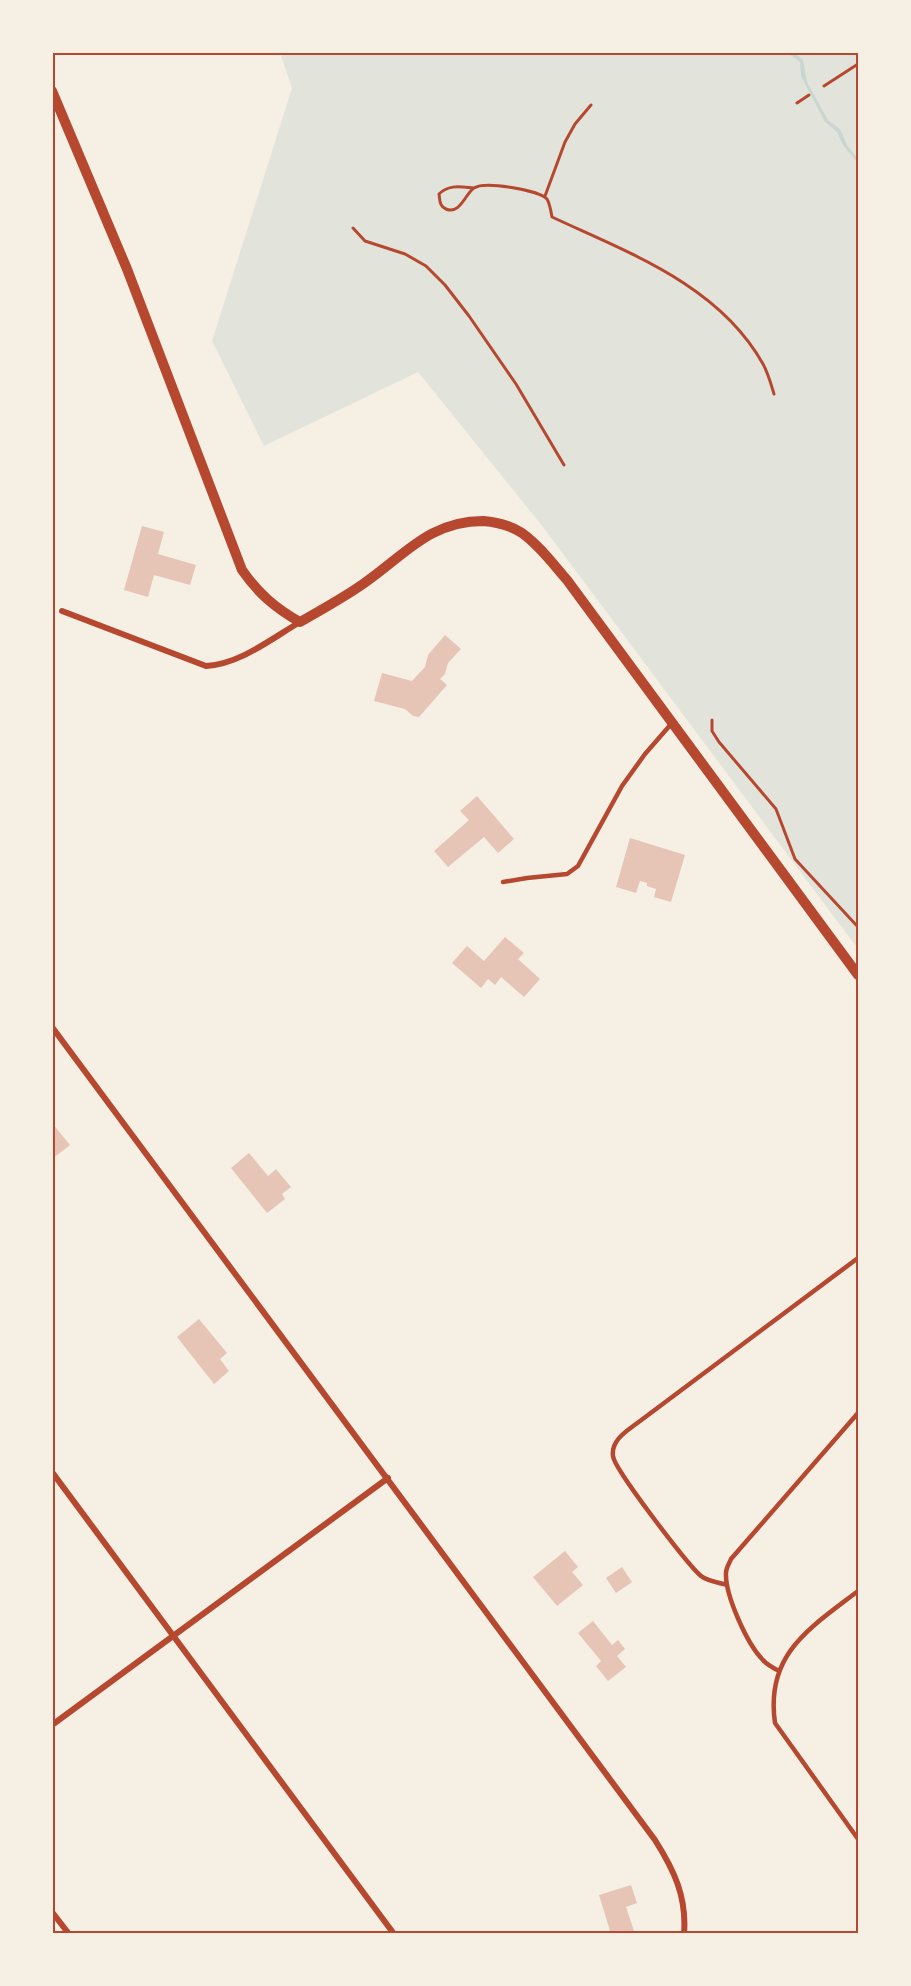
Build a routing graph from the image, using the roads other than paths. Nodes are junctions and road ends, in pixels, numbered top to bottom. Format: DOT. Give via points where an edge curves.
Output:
graph roads {
  1 [pos="52,91"];
  2 [pos="62,611"];
  3 [pos="300,622"];
  4 [pos="672,723"];
  5 [pos="502,882"];
  6 [pos="858,975"];
  7 [pos="52,1027"];
  8 [pos="858,1258"];
  9 [pos="858,1413"];
  10 [pos="52,1472"];
  11 [pos="388,1478"];
  12 [pos="728,1585"];
  13 [pos="858,1591"];
  14 [pos="173,1635"];
  15 [pos="778,1671"];
  16 [pos="52,1725"];
  17 [pos="858,1839"];
  18 [pos="52,1912"];
  19 [pos="69,1934"];
  20 [pos="394,1934"];
  21 [pos="684,1934"];
  1 -- 3 [label="street" via="127,269 243,570 267,600"];
  2 -- 3 [label="street" via="206,666 222,665 242,656"];
  3 -- 4 [label="street" via="365,583 429,534 470,521 507,526 535,544 567,580"];
  4 -- 5 [label="lane" via="622,786 573,871"];
  4 -- 6 [label="street"];
  7 -- 11 [label="street"];
  8 -- 12 [label="lane" via="636,1424 613,1447 617,1467 688,1561 703,1578"];
  9 -- 12 [label="lane" via="731,1559 726,1570"];
  10 -- 14 [label="street"];
  11 -- 14 [label="street"];
  11 -- 21 [label="street" via="656,1840 679,1883 684,1902"];
  12 -- 15 [label="lane" via="753,1648"];
  13 -- 15 [label="lane" via="805,1632"];
  14 -- 16 [label="street"];
  14 -- 20 [label="street"];
  15 -- 17 [label="lane" via="772,1702 775,1724"];
  18 -- 19 [label="street"];
}
